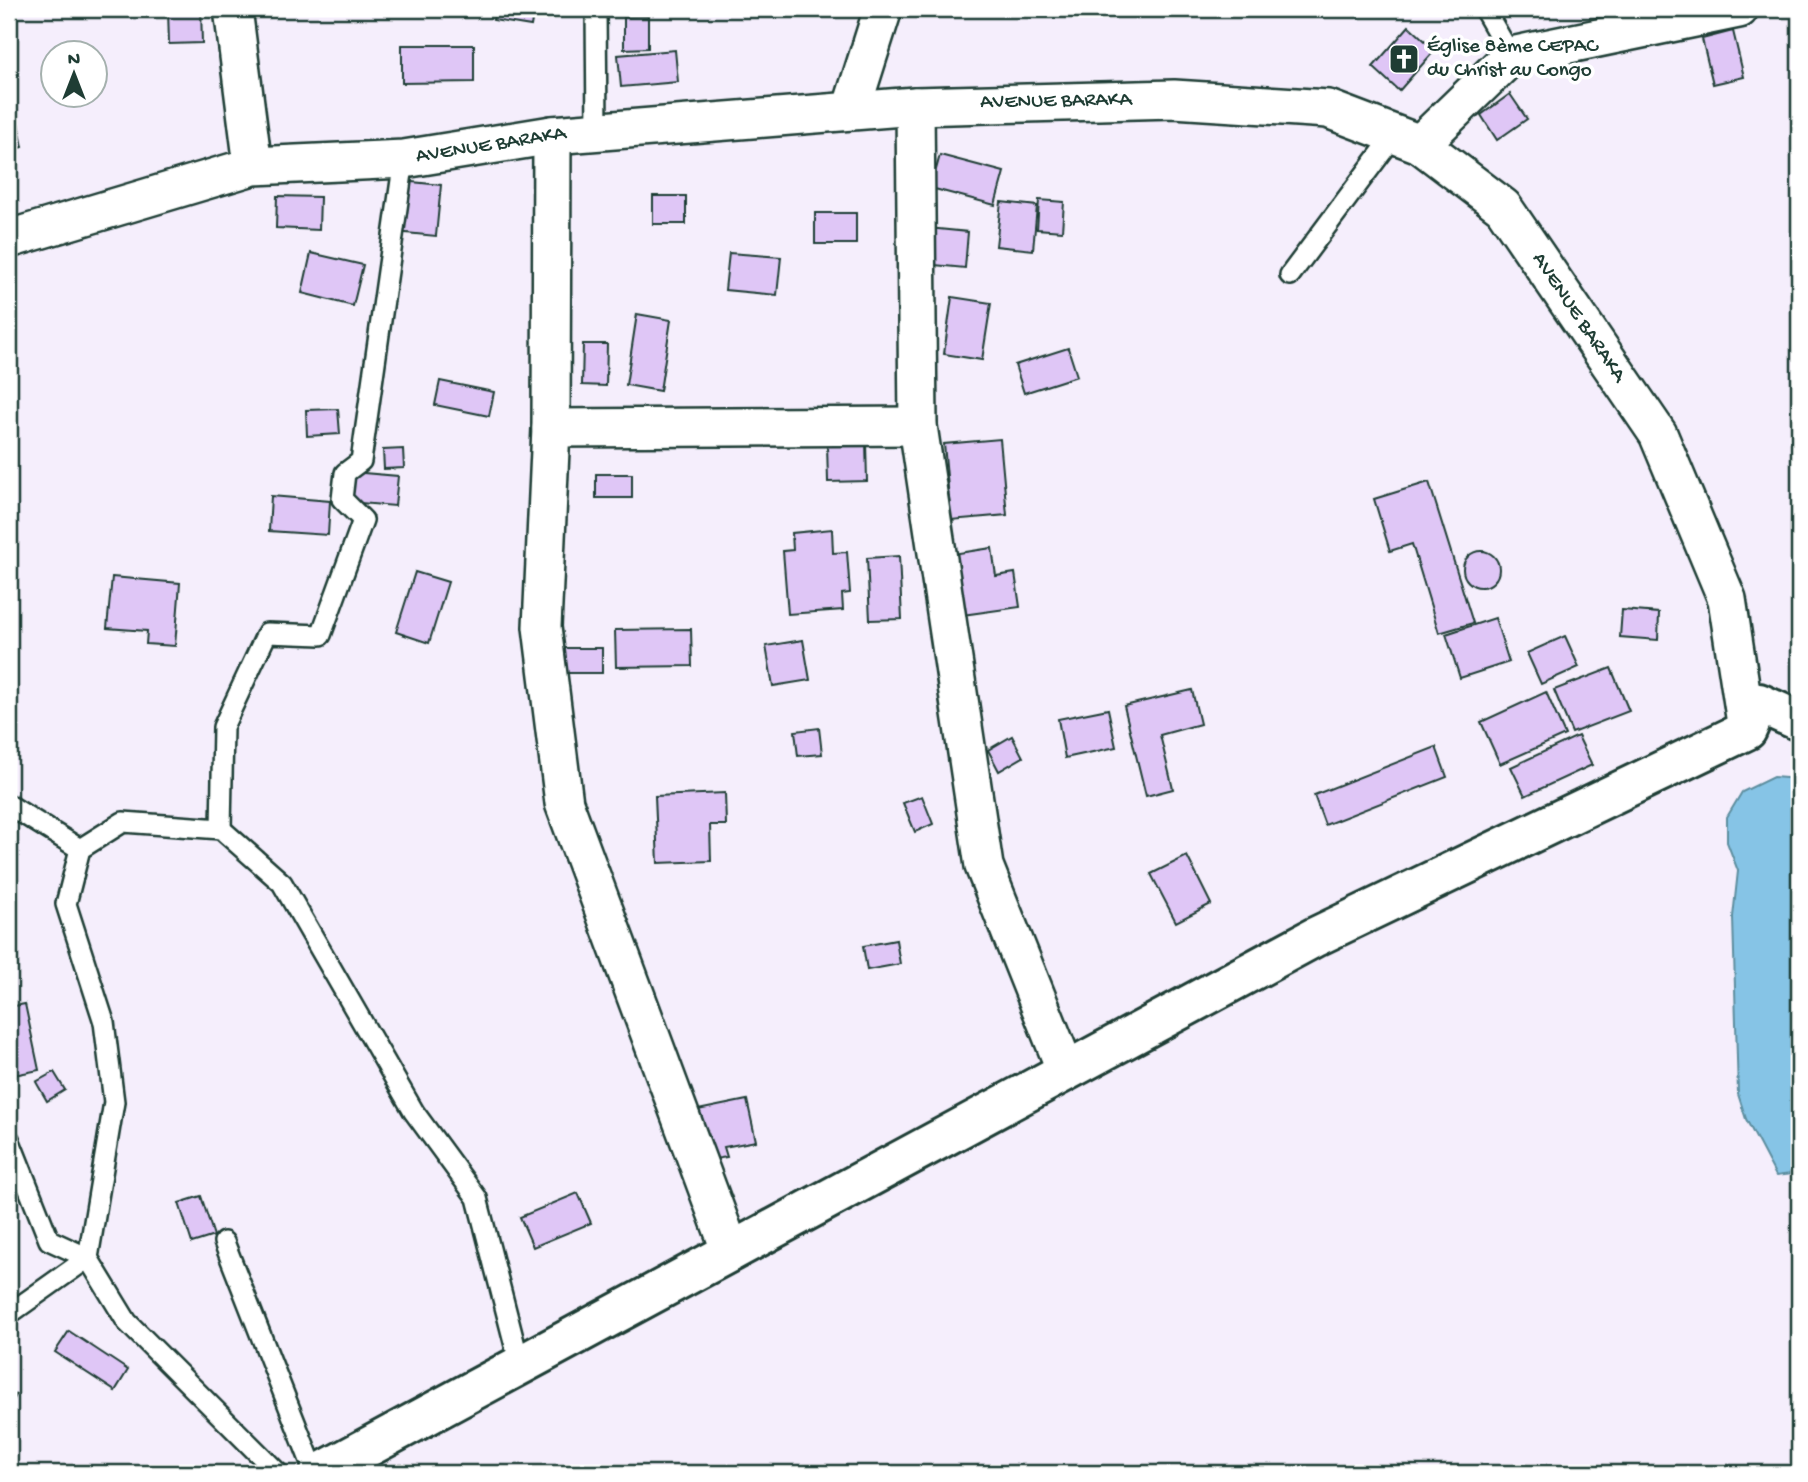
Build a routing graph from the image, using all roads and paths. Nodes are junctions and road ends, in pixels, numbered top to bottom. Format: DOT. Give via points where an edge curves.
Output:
graph roads {
  1 [pos="233,9"];
  2 [pos="596,9"];
  3 [pos="883,9"];
  4 [pos="1484,9"];
  5 [pos="1739,9"];
  6 [pos="1511,56"];
  7 [pos="915,106"];
  8 [pos="851,110"];
  9 [pos="597,132"];
  10 [pos="552,135"];
  11 [pos="1408,139"];
  12 [pos="404,159"];
  13 [pos="253,166"];
  14 [pos="9,239"];
  15 [pos="1290,275"];
  16 [pos="918,426"];
  17 [pos="551,428"];
  18 [pos="1799,721"];
  19 [pos="1747,730"];
  20 [pos="9,805"];
  21 [pos="221,829"];
  22 [pos="80,849"];
  23 [pos="1066,1071"];
  24 [pos="9,1139"];
  25 [pos="224,1242"];
  26 [pos="730,1252"];
  27 [pos="88,1258"];
  28 [pos="9,1314"];
  29 [pos="520,1365"];
  30 [pos="278,1473"];
  31 [pos="317,1473"];
  1 -- 13 [label="street"];
  2 -- 9 [label="lane"];
  3 -- 8 [label="street"];
  4 -- 6 [label="lane"];
  5 -- 6 [label="street"];
  6 -- 11 [label="street"];
  7 -- 8 [label="street, AVENUE BARAKA"];
  7 -- 11 [label="street, AVENUE BARAKA" via="1174,99 1328,109"];
  7 -- 16 [label="street"];
  8 -- 9 [label="street, AVENUE BARAKA"];
  9 -- 10 [label="street, AVENUE BARAKA"];
  10 -- 12 [label="street, AVENUE BARAKA"];
  10 -- 17 [label="street"];
  11 -- 15 [label="lane"];
  11 -- 19 [label="street, AVENUE BARAKA" via="1503,206 1658,434 1727,599"];
  12 -- 13 [label="street, AVENUE BARAKA"];
  12 -- 21 [label="lane" via="361,461 345,473 342,499 363,520 321,635 267,634 223,727"];
  13 -- 14 [label="street, AVENUE BARAKA"];
  16 -- 17 [label="street"];
  16 -- 23 [label="street" via="984,866"];
  17 -- 26 [label="street" via="542,627 564,803"];
  18 -- 19 [label="street" via="1759,703"];
  19 -- 23 [label="street" via="1315,937"];
  20 -- 22 [label="lane"];
  21 -- 22 [label="lane" via="123,822"];
  21 -- 29 [label="lane" via="282,883 414,1112 477,1198"];
  22 -- 27 [label="lane" via="66,904 104,1022 114,1102"];
  23 -- 26 [label="street"];
  24 -- 27 [label="lane" via="49,1240"];
  25 -- 31 [label="lane"];
  26 -- 29 [label="street"];
  27 -- 28 [label="lane"];
  27 -- 30 [label="lane" via="127,1322"];
  29 -- 31 [label="street"];
}
